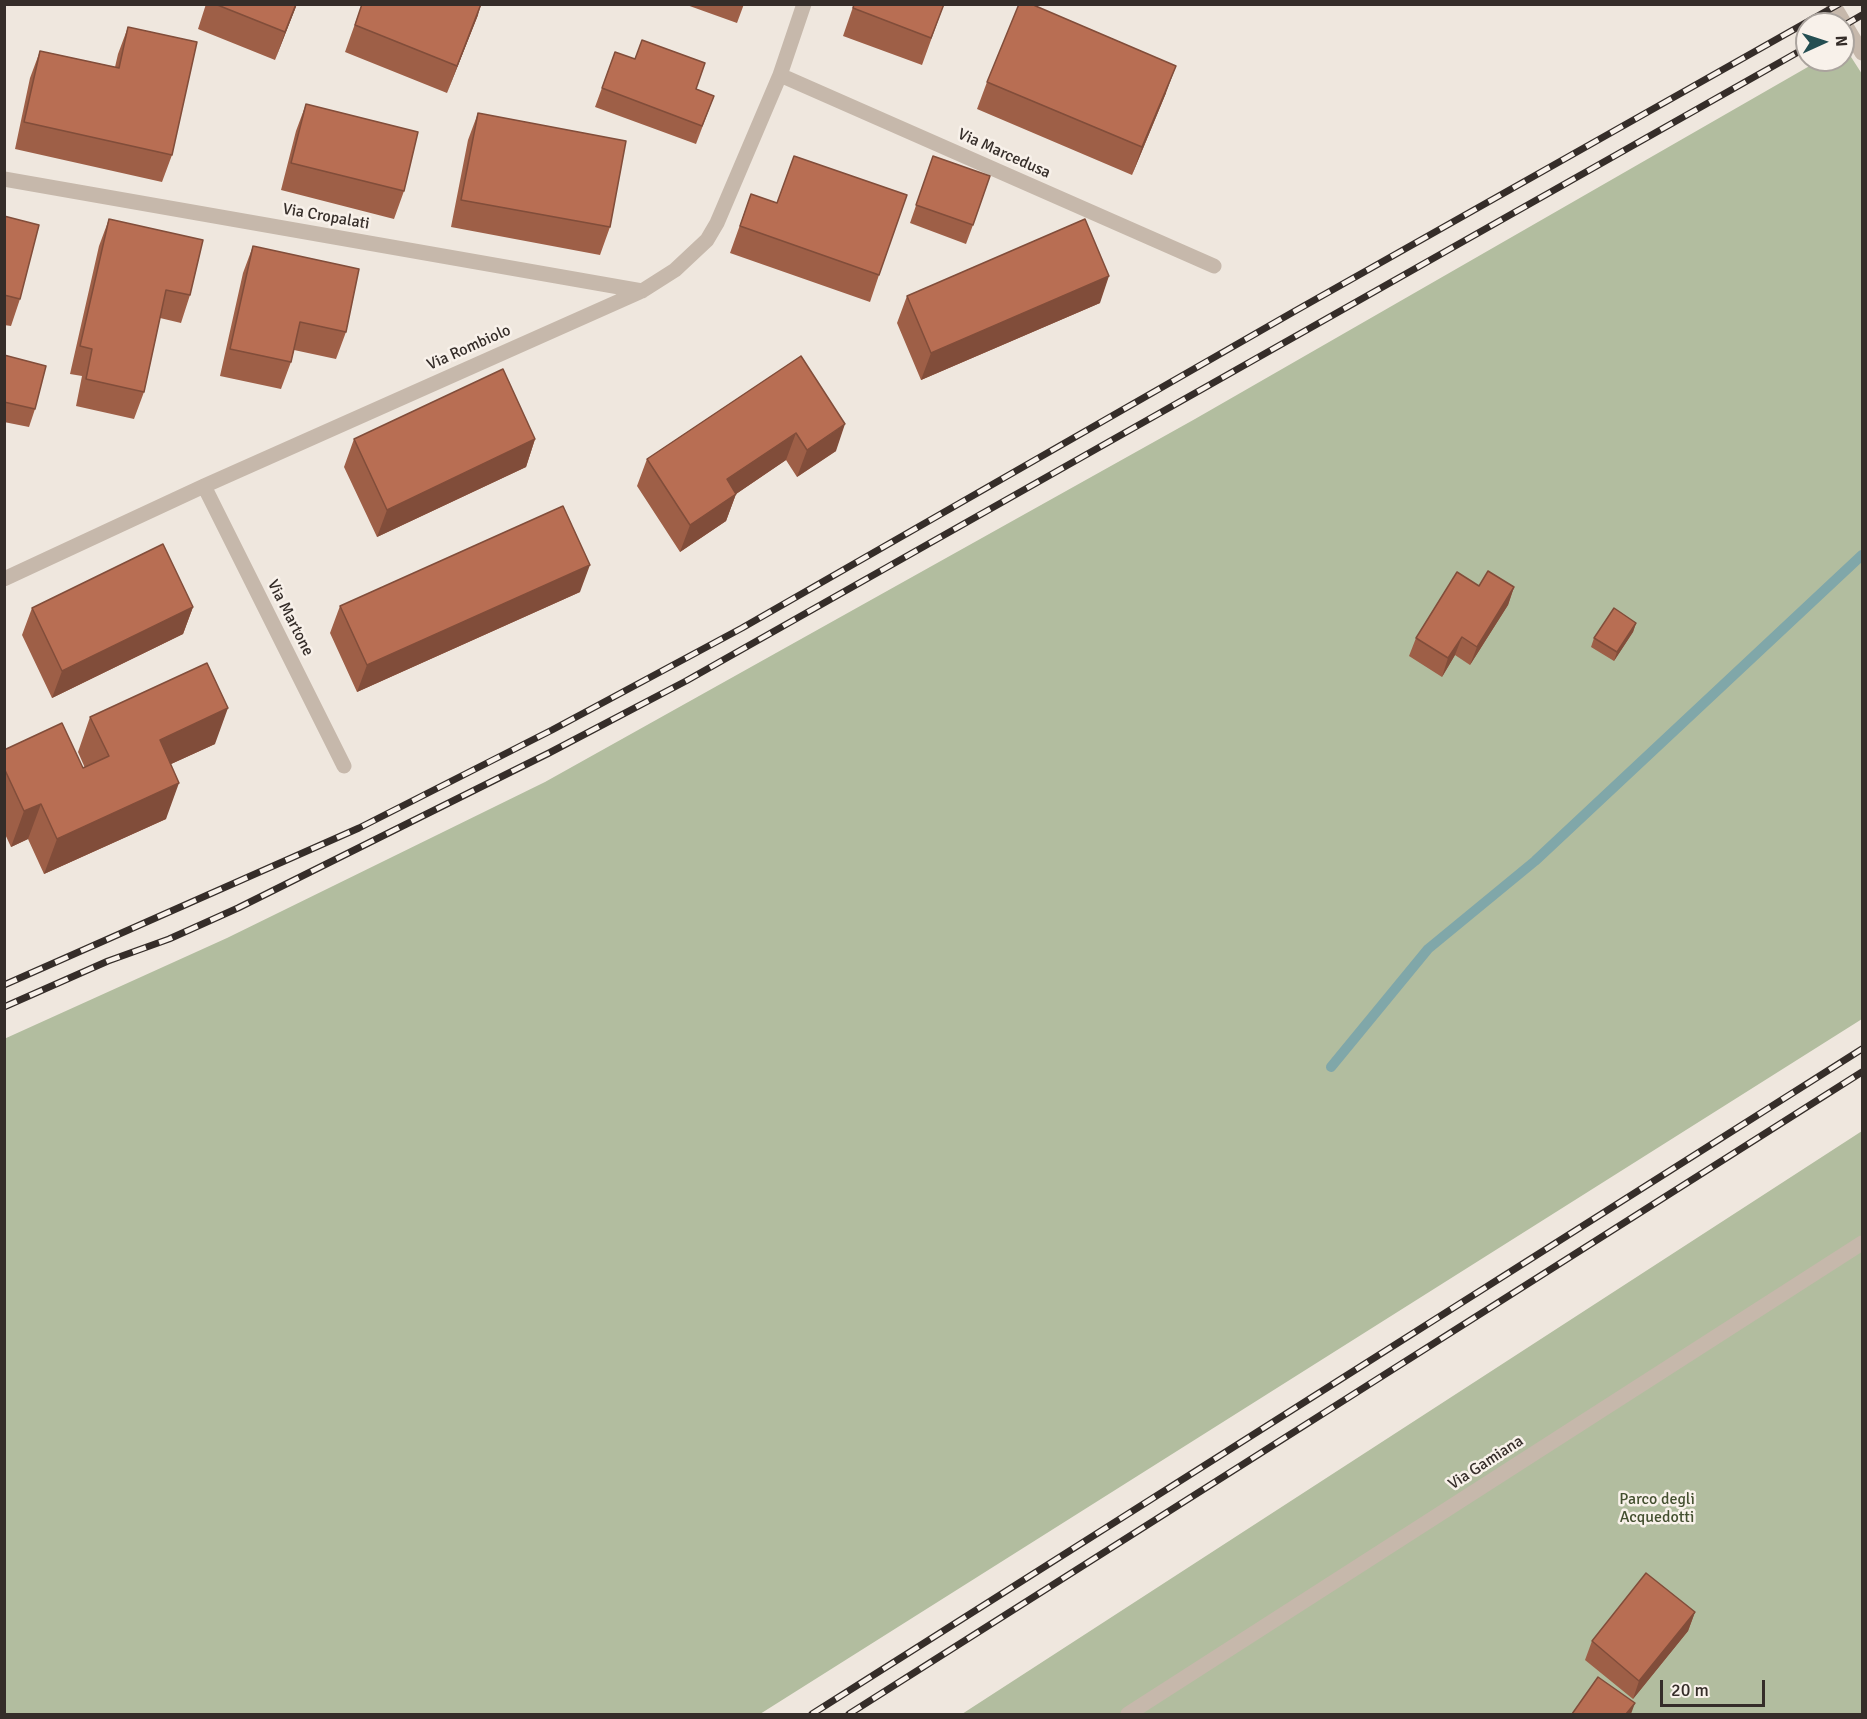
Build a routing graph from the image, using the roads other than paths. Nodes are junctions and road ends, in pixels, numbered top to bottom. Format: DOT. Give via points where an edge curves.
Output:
graph roads {
  1 [pos="804,4"];
  2 [pos="1833,4"];
  3 [pos="1863,53"];
  4 [pos="780,75"];
  5 [pos="4,179"];
  6 [pos="1214,266"];
  7 [pos="642,291"];
  8 [pos="204,486"];
  9 [pos="5,578"];
  10 [pos="344,766"];
  11 [pos="1863,1243"];
  12 [pos="1128,1714"];
  1 -- 4 [label="street, Via Rombiolo"];
  2 -- 3 [label="street"];
  4 -- 6 [label="street, Via Marcedusa"];
  4 -- 7 [label="street, Via Rombiolo" via="727,203 706,240 675,270"];
  5 -- 7 [label="street, Via Cropalati"];
  7 -- 8 [label="street, Via Rombiolo"];
  8 -- 9 [label="street, Via Rombiolo"];
  8 -- 10 [label="street, Via Martone"];
  11 -- 12 [label="street, Via Gamiana"];
}
